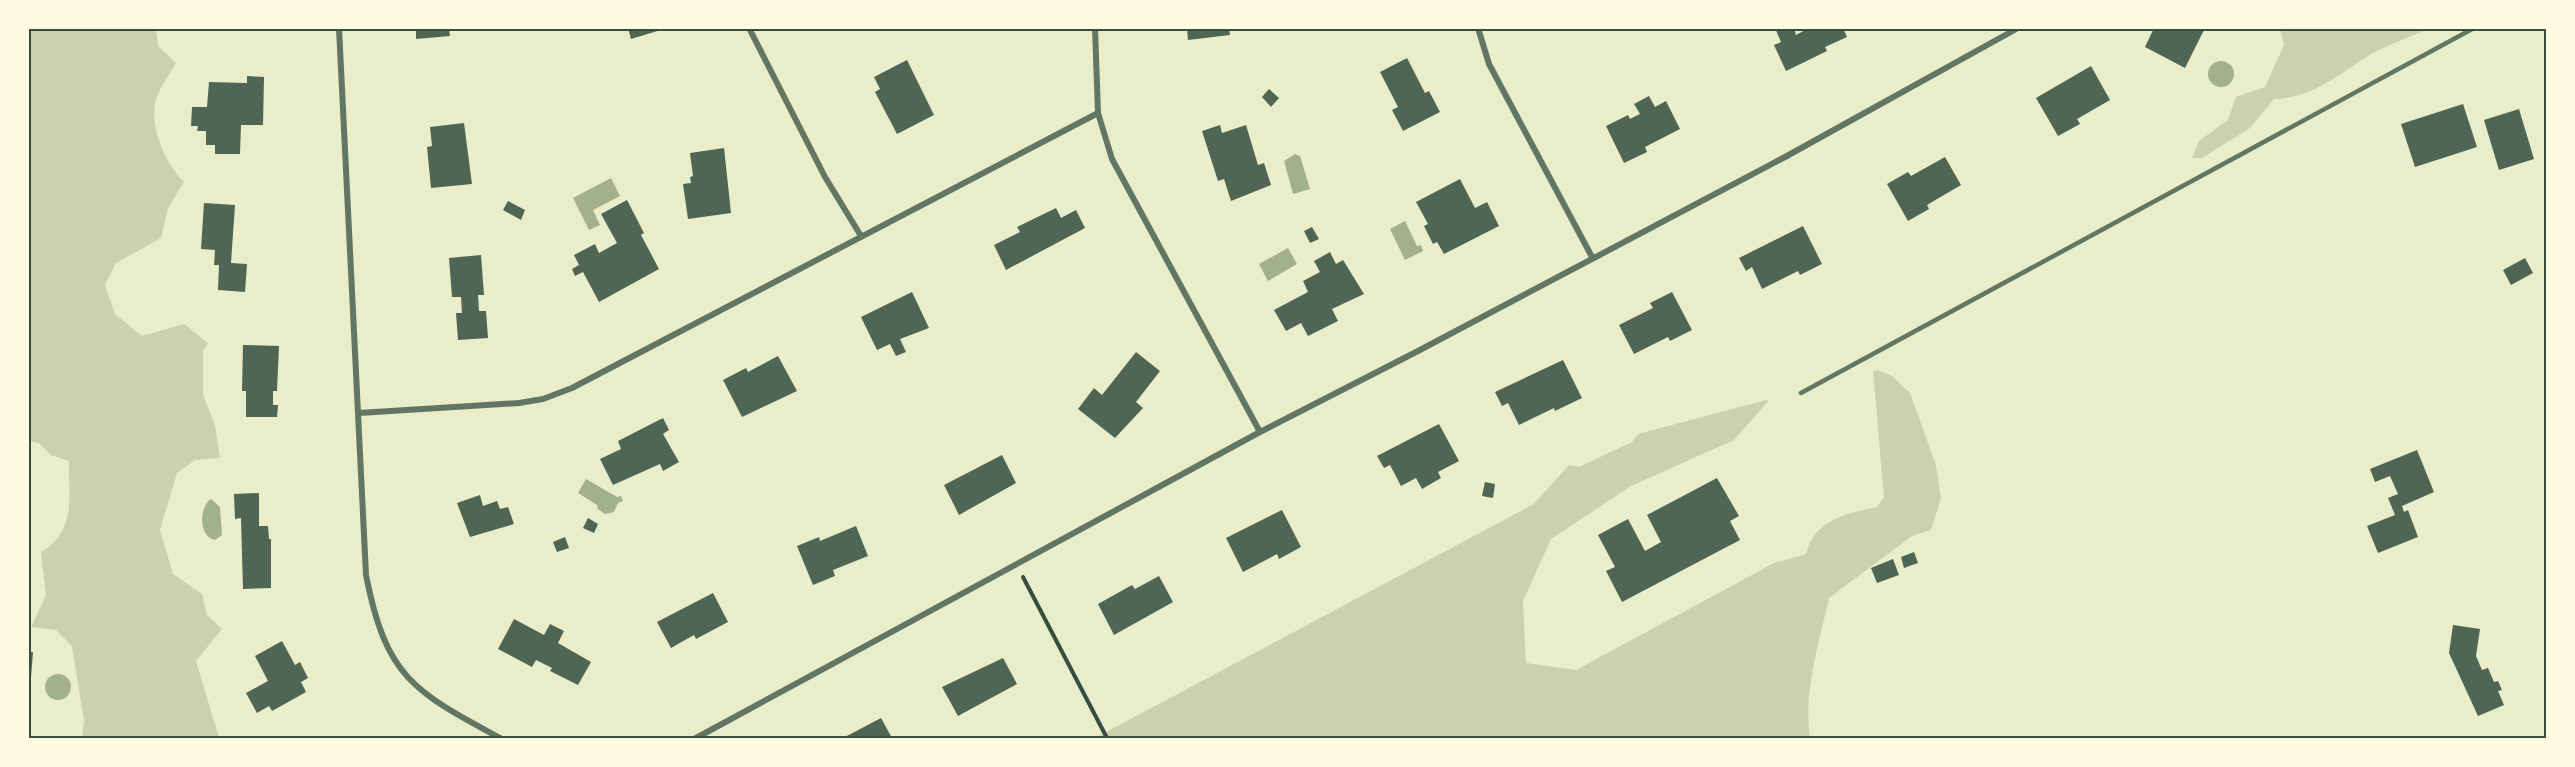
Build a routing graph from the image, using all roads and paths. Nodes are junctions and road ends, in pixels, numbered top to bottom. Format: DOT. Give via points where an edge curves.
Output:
graph roads {
  1 [pos="339,28"];
  2 [pos="749,28"];
  3 [pos="1095,28"];
  4 [pos="1478,28"];
  5 [pos="2018,28"];
  6 [pos="2474,28"];
  7 [pos="1098,113"];
  8 [pos="861,236"];
  9 [pos="1592,257"];
  10 [pos="1801,393"];
  11 [pos="359,413"];
  12 [pos="1260,432"];
  13 [pos="1017,566"];
  14 [pos="500,738"];
  15 [pos="696,738"];
  16 [pos="1107,738"];
  1 -- 11 [label="street"];
  2 -- 8 [label="street" via="825,177"];
  3 -- 7 [label="street"];
  4 -- 9 [label="street" via="1488,64"];
  5 -- 9 [label="street"];
  6 -- 10 [label="lane"];
  7 -- 8 [label="street"];
  7 -- 12 [label="street" via="1112,159"];
  8 -- 11 [label="street" via="572,388 543,399"];
  9 -- 12 [label="street"];
  11 -- 14 [label="street" via="366,575 384,645 396,665 436,704"];
  12 -- 13 [label="street"];
  13 -- 15 [label="street"];
  13 -- 16 [label="path"];
}
